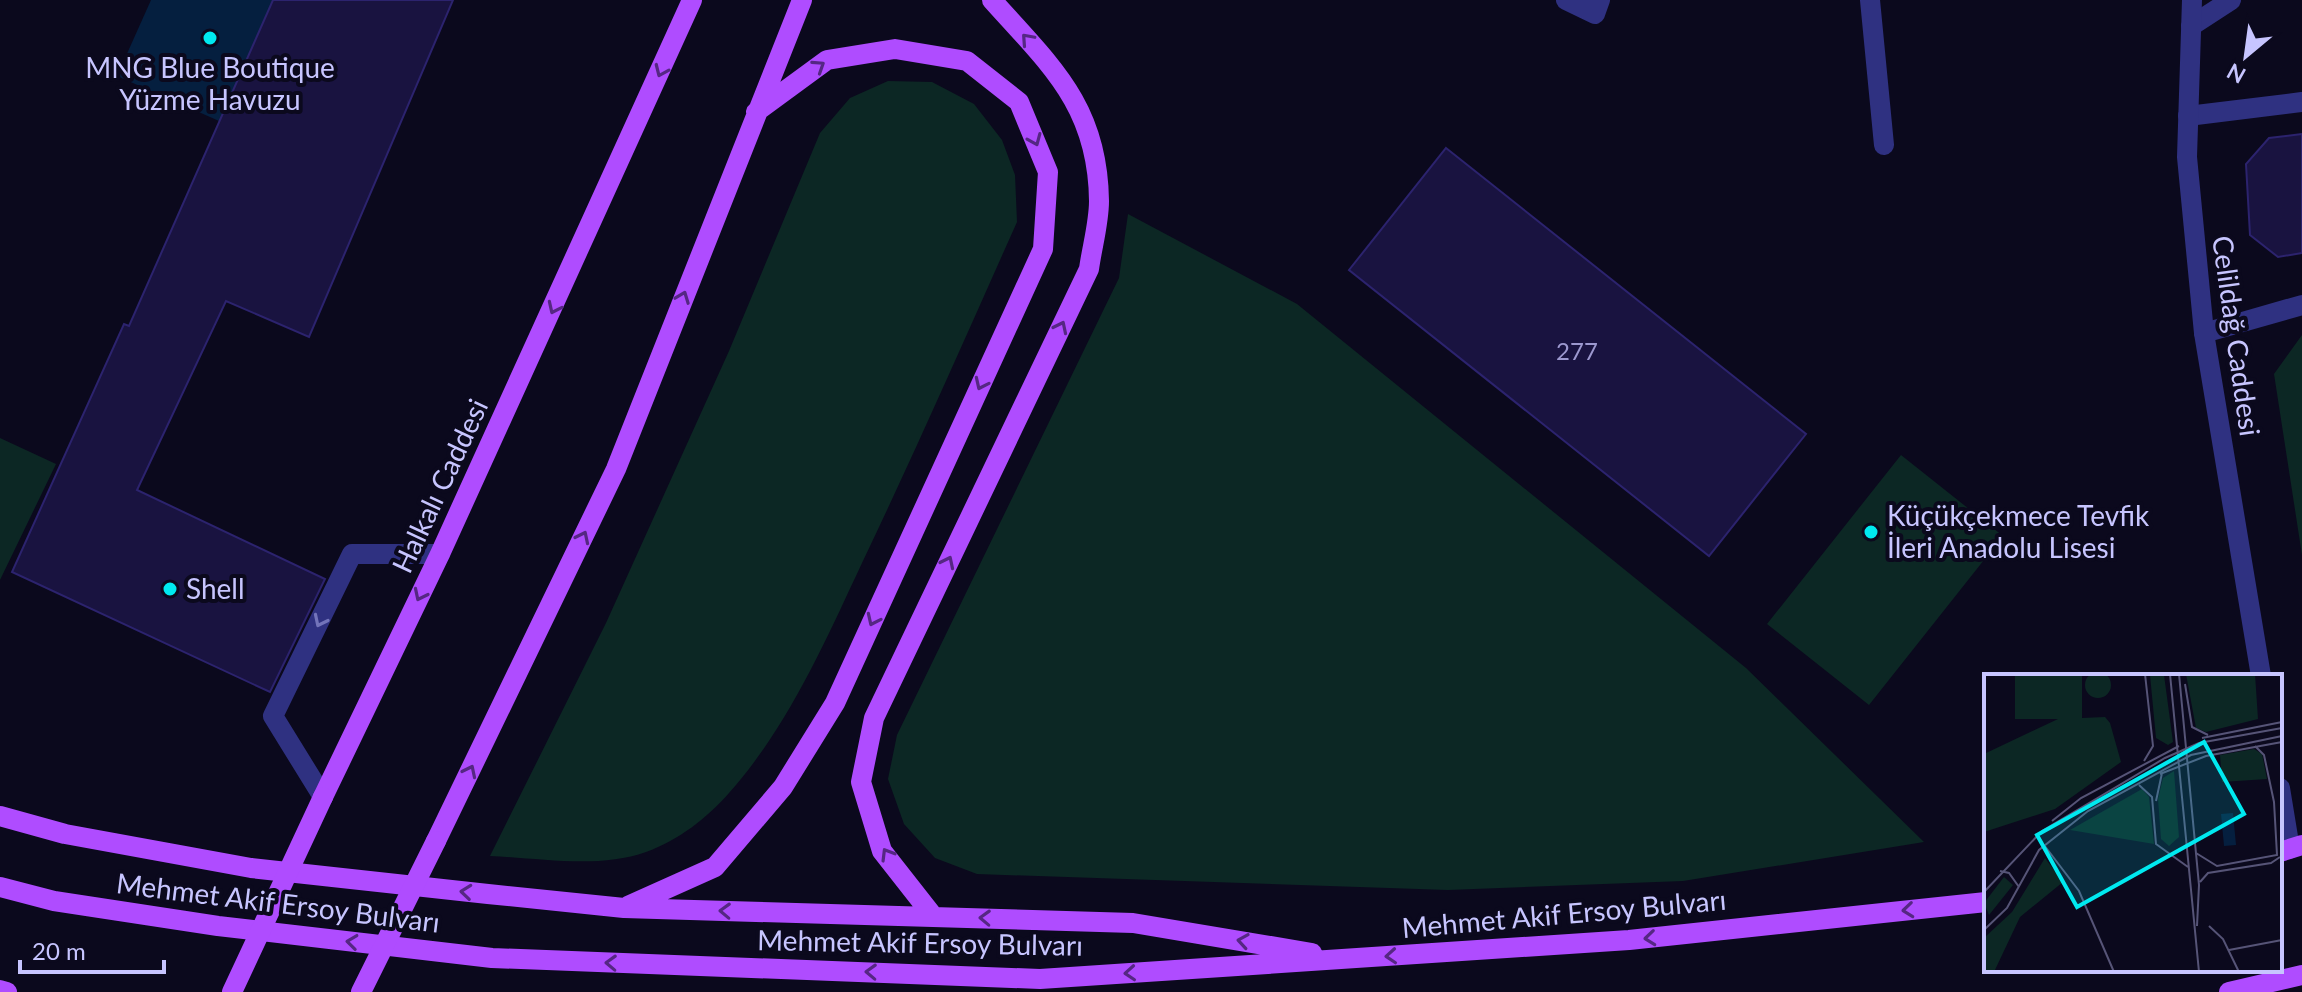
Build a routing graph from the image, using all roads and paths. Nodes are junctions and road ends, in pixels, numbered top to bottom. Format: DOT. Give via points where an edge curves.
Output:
graph roads {
  1 [pos="692,0"];
  2 [pos="802,0"];
  3 [pos="992,0"];
  4 [pos="1566,0"];
  5 [pos="1600,0"];
  6 [pos="1870,0"];
  7 [pos="2192,0"];
  8 [pos="2231,0"];
  9 [pos="2191,26"];
  10 [pos="2302,102"];
  11 [pos="756,112"];
  12 [pos="2188,116"];
  13 [pos="1884,145"];
  14 [pos="2302,305"];
  15 [pos="2204,333"];
  16 [pos="440,554"];
  17 [pos="2261,674"];
  18 [pos="323,797"];
  19 [pos="2282,799"];
  20 [pos="0,816"];
  21 [pos="2291,849"];
  22 [pos="0,887"];
  23 [pos="1984,902"];
  24 [pos="624,908"];
  25 [pos="933,916"];
  26 [pos="1348,959"];
  27 [pos="2302,975"];
  28 [pos="0,990"];
  29 [pos="7,992"];
  30 [pos="232,992"];
  31 [pos="361,992"];
  32 [pos="2229,992"];
  1 -- 16 [label="main road, Halkalı Caddesi, one-way"];
  2 -- 11 [label="main road"];
  25 -- 3 [label="main road, one-way" via="882,851 861,782 874,718 1089,269 1099,203 1092,139 1069,88"];
  4 -- 5 [label="street" via="1595,14"];
  6 -- 13 [label="street"];
  7 -- 9 [label="street, Celildağ Caddesi"];
  8 -- 9 [label="street"];
  9 -- 12 [label="street, Celildağ Caddesi"];
  10 -- 12 [label="street"];
  11 -- 24 [label="main road, one-way" via="827,60 895,49 967,61 1019,102 1048,172 1043,249 835,703 783,787 715,867"];
  31 -- 11 [label="main road, one-way, bridge" via="616,469"];
  12 -- 15 [label="street, Celildağ Caddesi" via="2187,157"];
  14 -- 15 [label="street"];
  15 -- 17 [label="street, Celildağ Caddesi"];
  16 -- 18 [label="main road, Halkalı Caddesi, one-way"];
  16 -- 18 [label="street, one-way" via="352,554 273,716"];
  18 -- 30 [label="main road, Halkalı Caddesi, bridge"];
  19 -- 21 [label="street"];
  24 -- 20 [label="main road, one-way" via="251,868 65,834"];
  26 -- 22 [label="main road, Mehmet Akif Ersoy Bulvarı, one-way" via="1040,979 492,958 218,926 54,901"];
  23 -- 26 [label="main road, Mehmet Akif Ersoy Bulvarı, one-way" via="1629,940"];
  25 -- 24 [label="main road, one-way"];
  26 -- 25 [label="main road, one-way" via="1133,923"];
  27 -- 32 [label="main road"];
  28 -- 29 [label="main road"];
}
